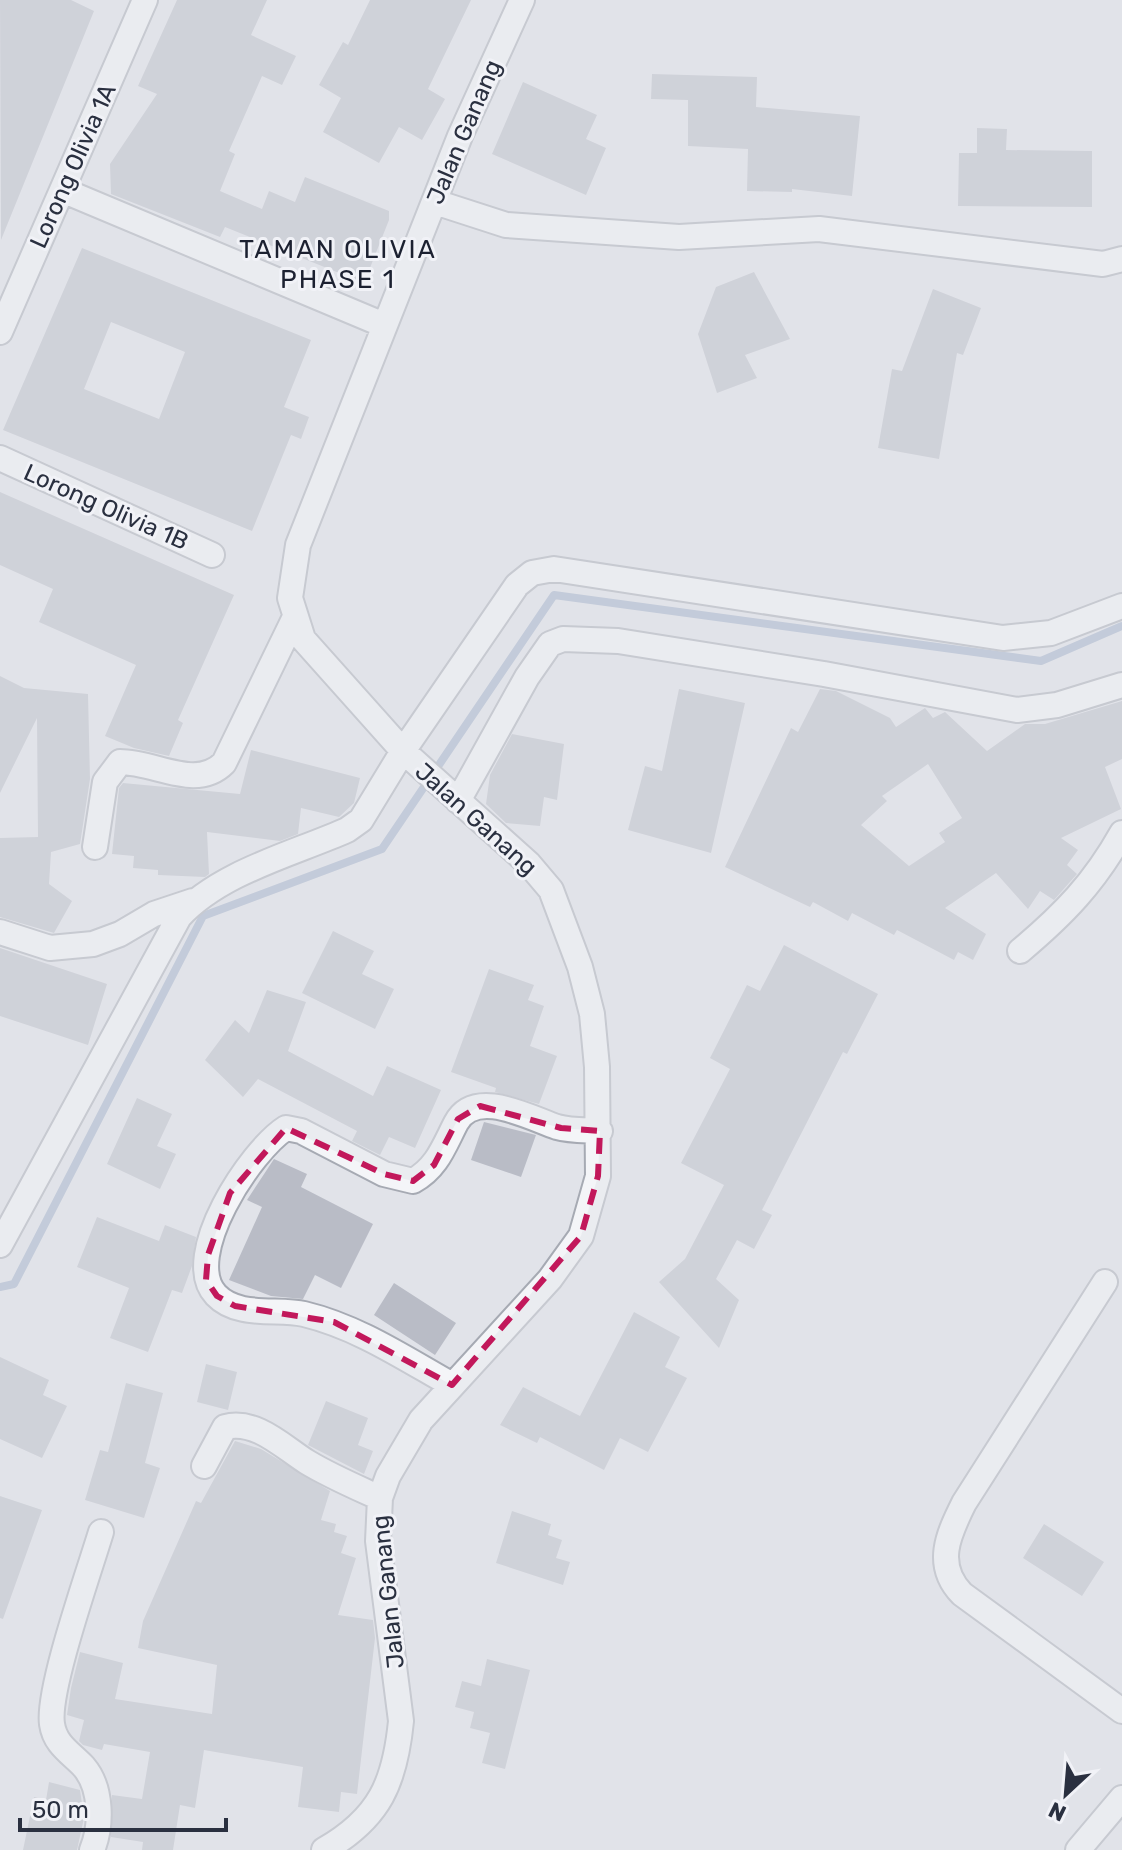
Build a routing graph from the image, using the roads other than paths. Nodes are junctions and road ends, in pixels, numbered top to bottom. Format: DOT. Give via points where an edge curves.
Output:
graph roads {
  1 [pos="522,0"];
  2 [pos="142,1"];
  3 [pos="62,190"];
  4 [pos="435,202"];
  5 [pos="1122,259"];
  6 [pos="384,325"];
  7 [pos="0,332"];
  8 [pos="0,458"];
  9 [pos="212,555"];
  10 [pos="1122,606"];
  11 [pos="294,619"];
  12 [pos="1122,685"];
  13 [pos="407,755"];
  14 [pos="453,796"];
  15 [pos="1122,833"];
  16 [pos="95,847"];
  17 [pos="195,901"];
  18 [pos="0,932"];
  19 [pos="1020,951"];
  20 [pos="600,1131"];
  21 [pos="0,1245"];
  22 [pos="1105,1282"];
  23 [pos="452,1385"];
  24 [pos="204,1466"];
  25 [pos="380,1498"];
  26 [pos="101,1532"];
  27 [pos="1122,1711"];
  28 [pos="1122,1798"];
  29 [pos="92,1850"];
  30 [pos="324,1850"];
  31 [pos="1078,1850"];
  1 -- 4 [label="street, Jalan Ganang"];
  2 -- 3 [label="street, Lorong Olivia 1A"];
  3 -- 6 [label="street"];
  3 -- 7 [label="street, Lorong Olivia 1A"];
  4 -- 5 [label="street" via="506,225 584,232 679,237 819,229 1103,264"];
  4 -- 6 [label="street, Jalan Ganang"];
  6 -- 11 [label="street, Jalan Ganang" via="298,545 290,598"];
  8 -- 9 [label="street, Lorong Olivia 1B"];
  10 -- 13 [label="street" via="1051,633 1003,638 541,571 517,585"];
  11 -- 13 [label="street, Jalan Ganang" via="318,659"];
  11 -- 16 [label="street" via="224,763 213,774 199,777 120,762 105,782"];
  12 -- 14 [label="street" via="1070,702 1017,710 618,641 563,639 550,644"];
  13 -- 14 [label="street, Jalan Ganang"];
  13 -- 17 [label="street" via="355,826"];
  14 -- 20 [label="street, Jalan Ganang" via="540,876 562,913 592,1014"];
  15 -- 19 [label="street" via="1066,913"];
  17 -- 18 [label="street" via="81,946 50,948"];
  17 -- 21 [label="street" via="167,935"];
  20 -- 23 [label="street, Jalan Ganang" via="598,1176 581,1236 550,1279"];
  20 -- 23 [label="street" via="561,1128 480,1106 466,1110 434,1165 413,1181 384,1174 286,1128 266,1145 230,1193 208,1255 206,1280 217,1296 235,1306 334,1322"];
  22 -- 27 [label="street" via="964,1503 945,1552 951,1582 962,1594"];
  23 -- 25 [label="street, Jalan Ganang" via="421,1420"];
  24 -- 25 [label="street" via="225,1427 237,1424 278,1440 306,1461"];
  25 -- 30 [label="street, Jalan Ganang" via="378,1541 401,1721 398,1753 372,1812"];
  26 -- 29 [label="street" via="51,1708 58,1743 86,1770 97,1795 99,1822"];
  28 -- 31 [label="street"];
}
